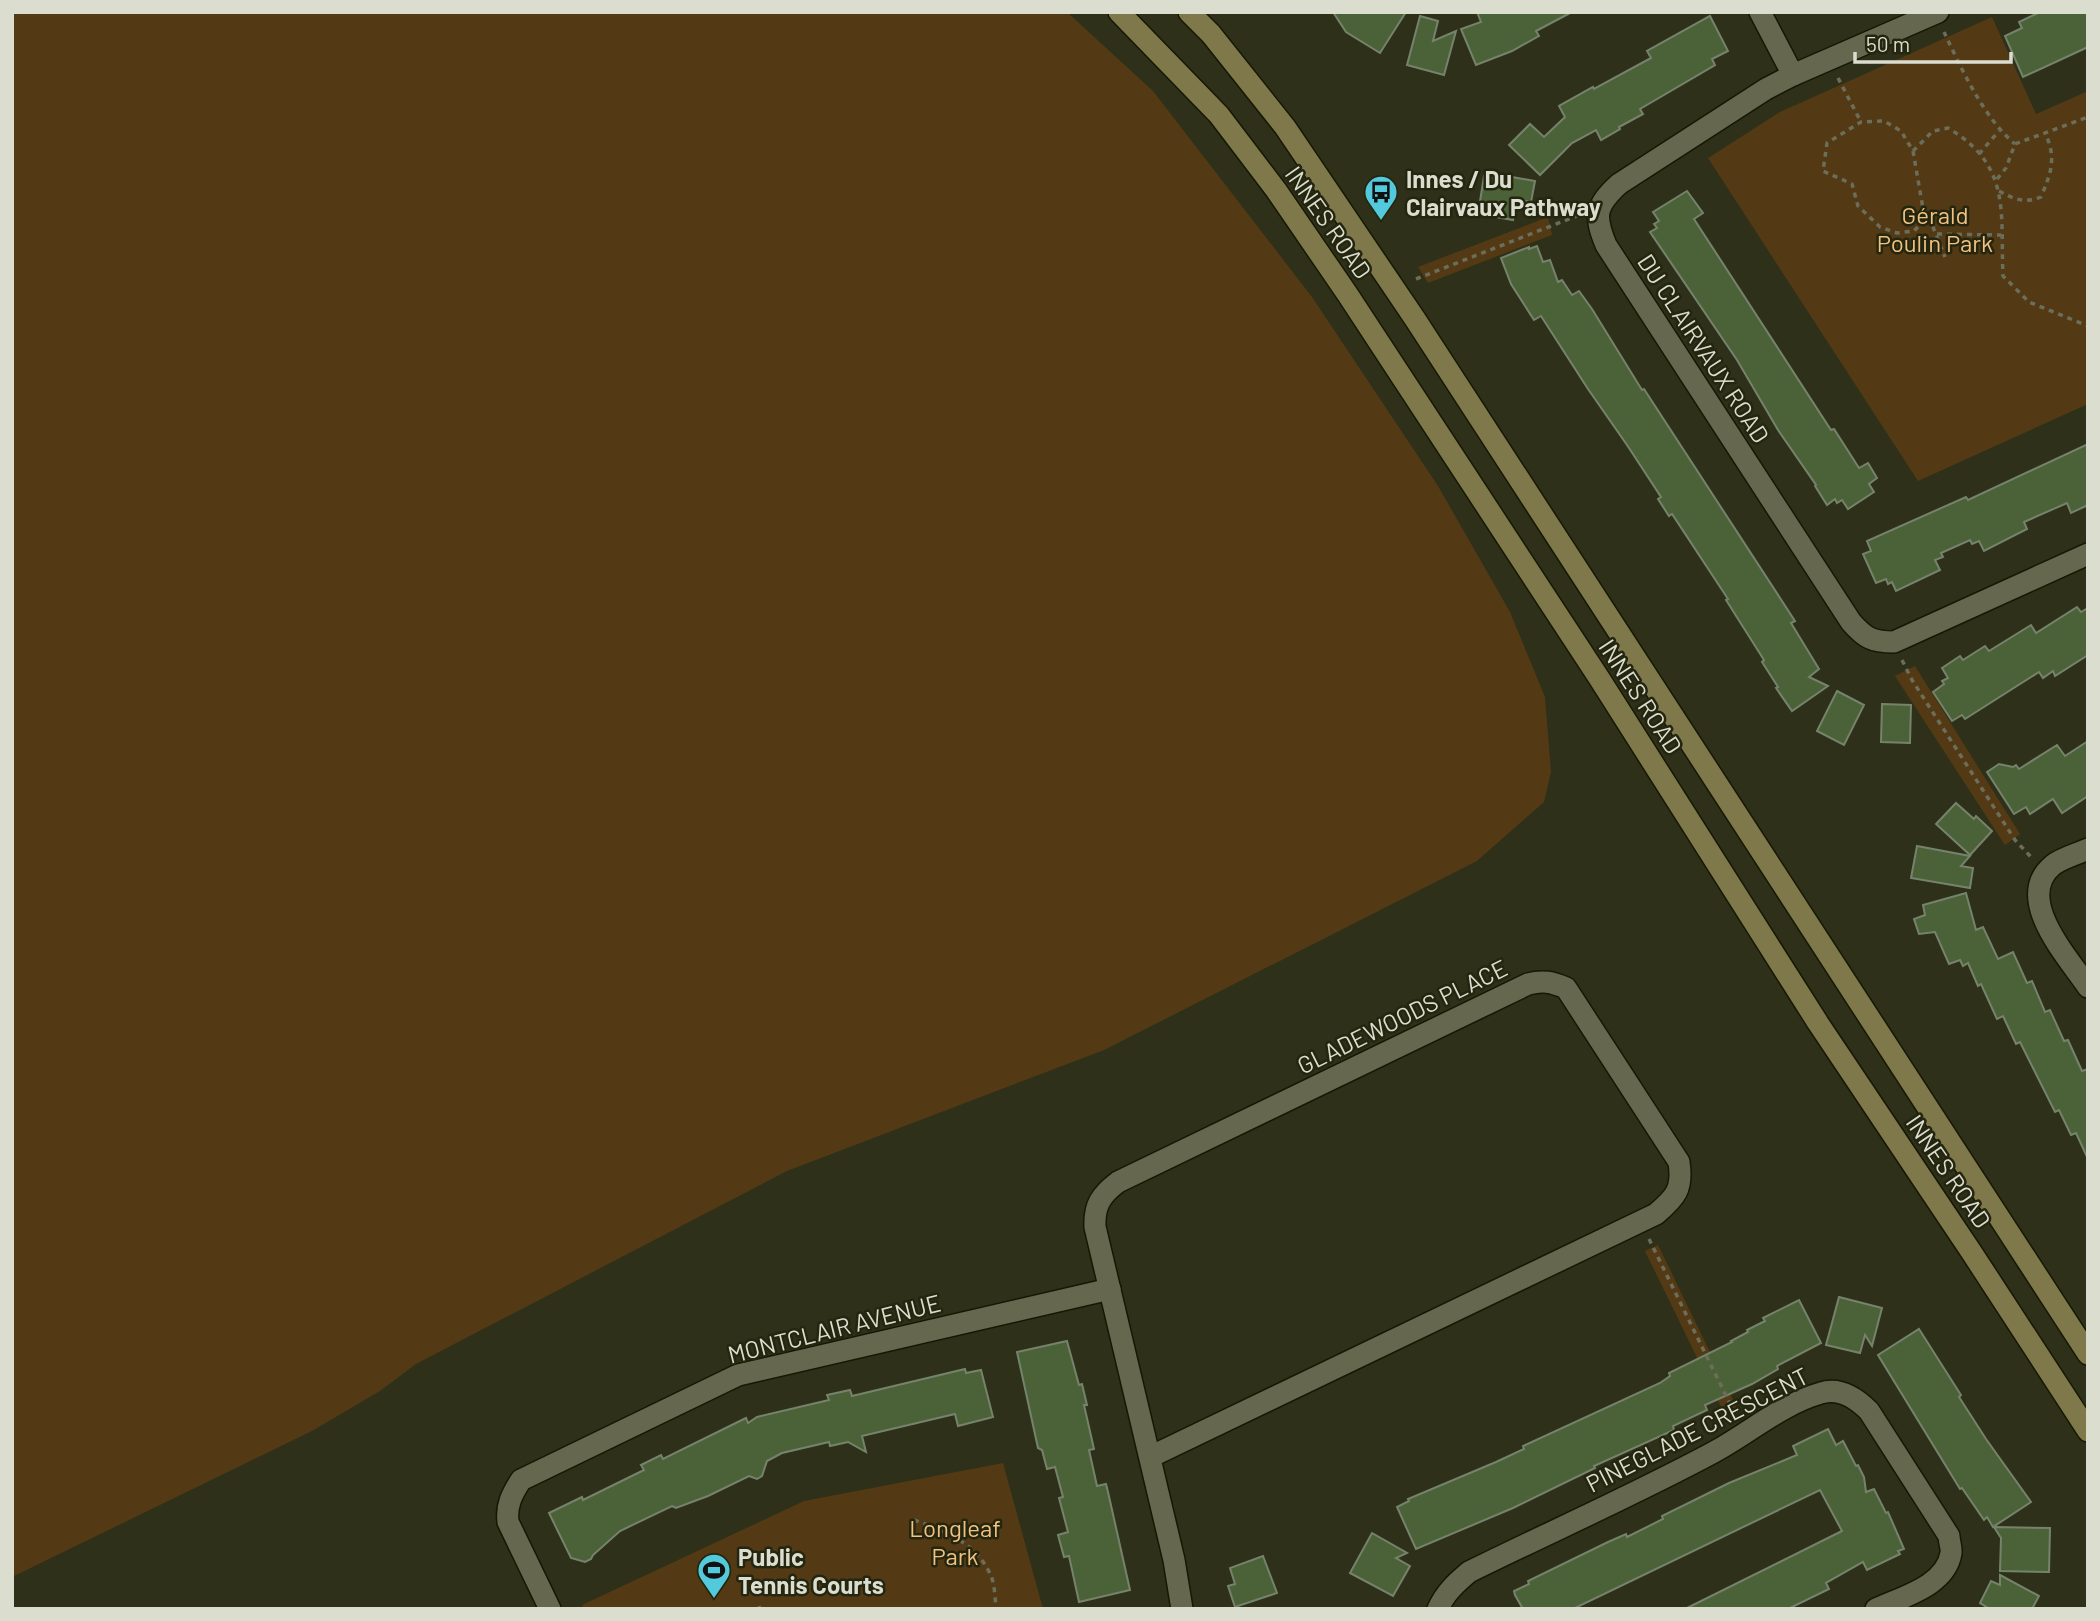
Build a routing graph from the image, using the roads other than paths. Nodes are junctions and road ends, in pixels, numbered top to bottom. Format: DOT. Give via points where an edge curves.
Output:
graph roads {
  1 [pos="1119,12"];
  2 [pos="1189,12"];
  3 [pos="1760,12"];
  4 [pos="1937,13"];
  5 [pos="1793,75"];
  6 [pos="2088,554"];
  7 [pos="2088,849"];
  8 [pos="2088,987"];
  9 [pos="1110,1289"];
  10 [pos="2088,1354"];
  11 [pos="2053,1379"];
  12 [pos="2088,1431"];
  13 [pos="2088,1450"];
  14 [pos="1150,1457"];
  15 [pos="550,1609"];
  16 [pos="1182,1609"];
  17 [pos="1438,1609"];
  18 [pos="1877,1609"];
  1 -- 11 [label="main road, INNES ROAD" via="1219,115 1276,190"];
  2 -- 10 [label="main road, INNES ROAD" via="1285,127 1408,309"];
  3 -- 5 [label="street"];
  4 -- 5 [label="street"];
  5 -- 6 [label="street, DU CLAIRVAUX ROAD" via="1606,195 1598,210 1606,245 1863,636 1894,642"];
  7 -- 8 [label="street" via="2054,864 2041,879 2038,892 2043,918"];
  9 -- 14 [label="street, GLADEWOODS PLACE"];
  9 -- 14 [label="street, GLADEWOODS PLACE" via="1094,1214 1102,1194 1118,1182 1540,981 1566,988 1575,998 1679,1162 1681,1178 1674,1199 1656,1214"];
  9 -- 15 [label="street, MONTCLAIR AVENUE" via="738,1375 521,1480 511,1496 508,1522"];
  11 -- 12 [label="main road, INNES ROAD"];
  11 -- 13 [label="main road"];
  14 -- 16 [label="street, GLADEWOODS PLACE"];
  17 -- 18 [label="street, PINEGLADE CRESCENT" via="1454,1584 1469,1572 1715,1452 1822,1392 1844,1394 1868,1411 1949,1536 1951,1553 1943,1571 1929,1585"];
}
